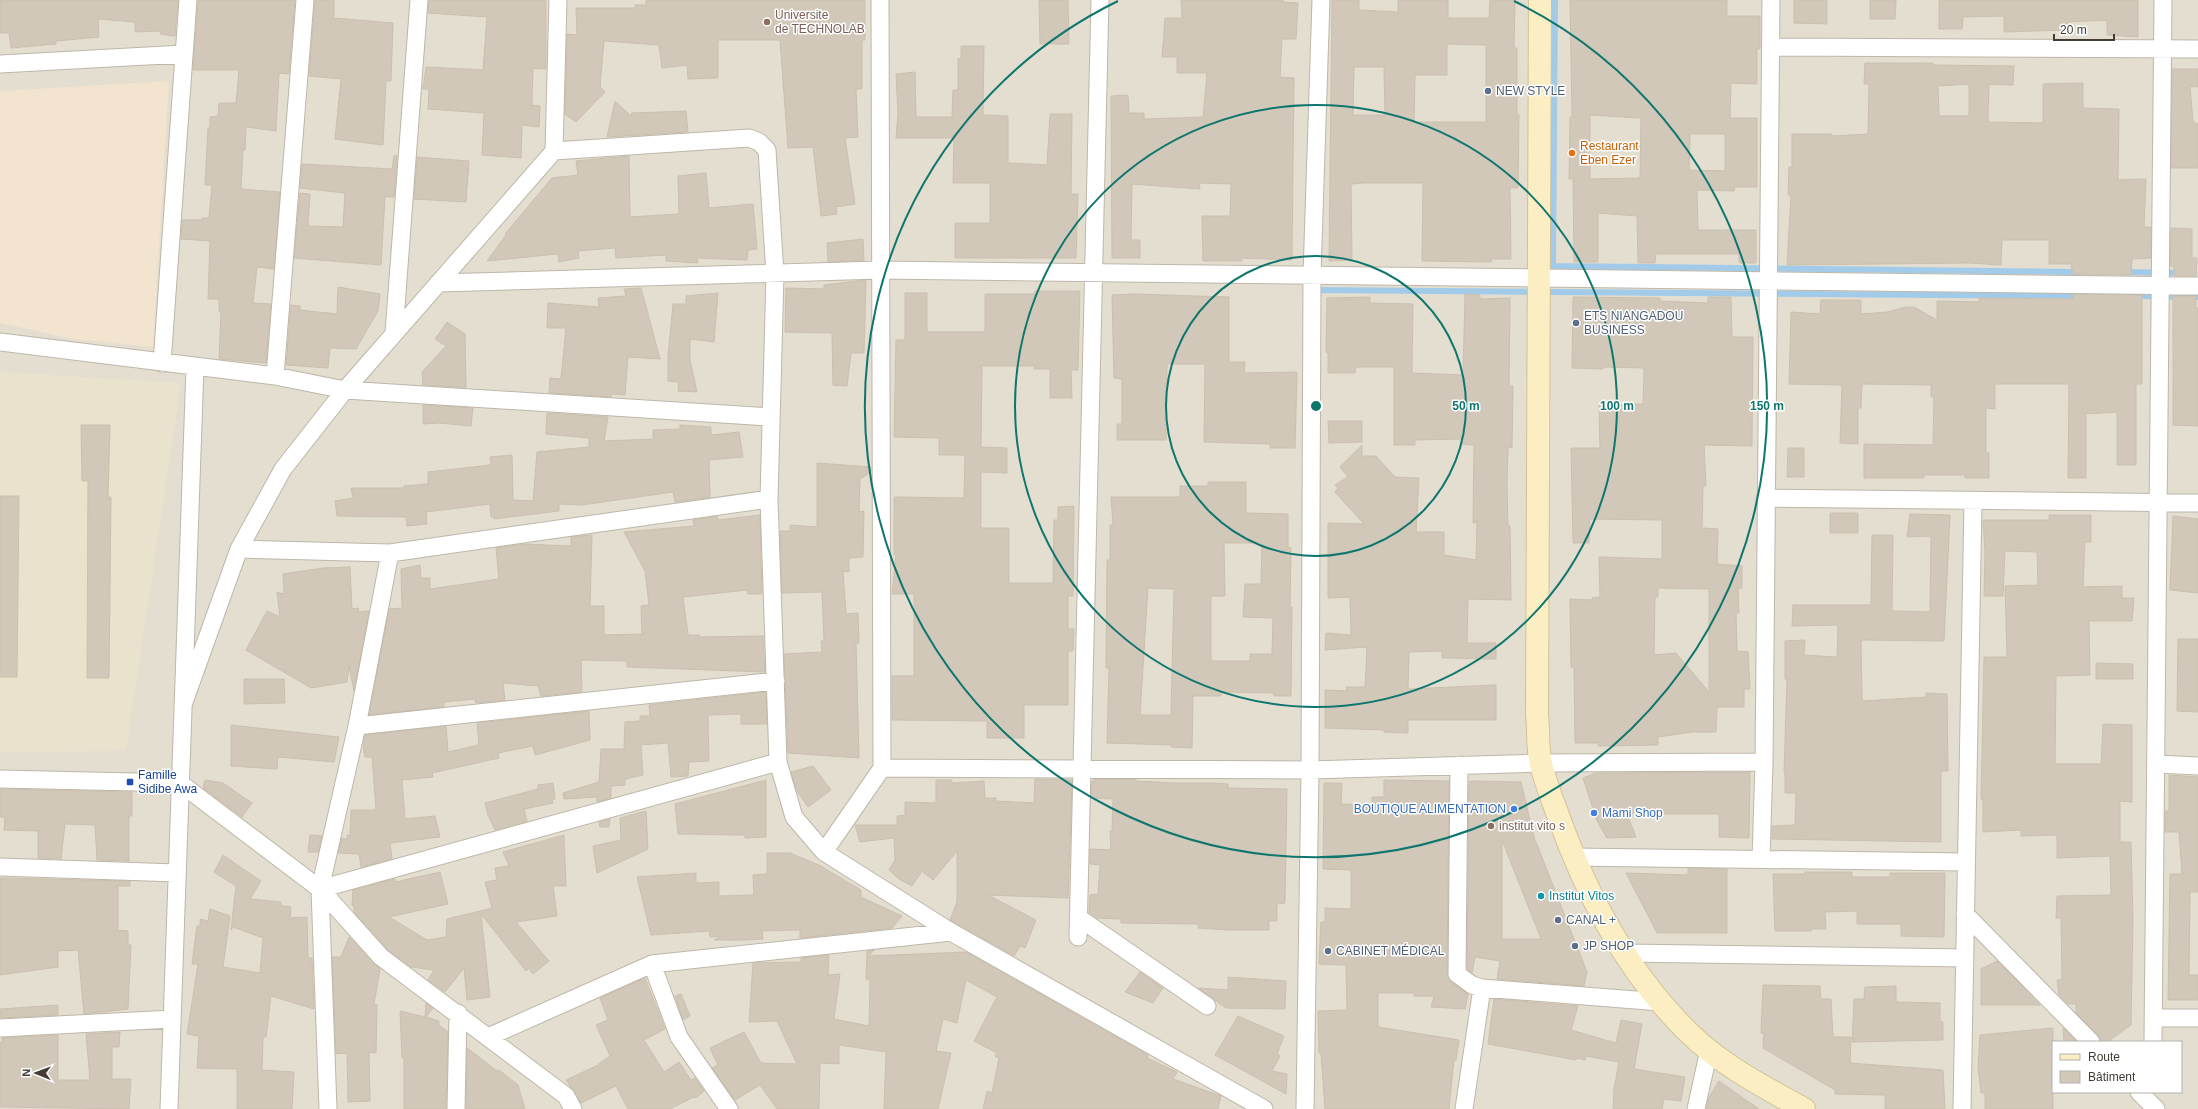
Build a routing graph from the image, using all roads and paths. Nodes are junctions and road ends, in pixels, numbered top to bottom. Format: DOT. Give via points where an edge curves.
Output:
graph roads {
  1 [pos="188,0"];
  2 [pos="305,0"];
  3 [pos="419,0"];
  4 [pos="558,0"];
  5 [pos="880,0"];
  6 [pos="1100,0"];
  7 [pos="1321,0"];
  8 [pos="1540,0"];
  9 [pos="1771,0"];
  10 [pos="2163,0"];
  11 [pos="1771,47"];
  12 [pos="2163,49"];
  13 [pos="2198,49"];
  14 [pos="184,54"];
  15 [pos="0,64"];
  16 [pos="554,151"];
  17 [pos="880,270"];
  18 [pos="1094,273"];
  19 [pos="775,274"];
  20 [pos="1312,275"];
  21 [pos="1540,278"];
  22 [pos="1768,281"];
  23 [pos="438,283"];
  24 [pos="2161,285"];
  25 [pos="2198,286"];
  26 [pos="394,333"];
  27 [pos="0,342"];
  28 [pos="162,363"];
  29 [pos="195,367"];
  30 [pos="275,376"];
  31 [pos="344,390"];
  32 [pos="770,417"];
  33 [pos="1765,498"];
  34 [pos="769,499"];
  35 [pos="1972,501"];
  36 [pos="2158,502"];
  37 [pos="2198,503"];
  38 [pos="239,548"];
  39 [pos="390,553"];
  40 [pos="776,681"];
  41 [pos="183,705"];
  42 [pos="357,726"];
  43 [pos="778,762"];
  44 [pos="1764,762"];
  45 [pos="1541,763"];
  46 [pos="2157,764"];
  47 [pos="1459,765"];
  48 [pos="2198,766"];
  49 [pos="882,768"];
  50 [pos="1082,768"];
  51 [pos="1310,770"];
  52 [pos="0,779"];
  53 [pos="180,784"];
  54 [pos="824,852"];
  55 [pos="1573,857"];
  56 [pos="1761,860"];
  57 [pos="1966,862"];
  58 [pos="0,867"];
  59 [pos="177,873"];
  60 [pos="320,889"];
  61 [pos="1965,914"];
  62 [pos="1079,918"];
  63 [pos="951,932"];
  64 [pos="1078,937"];
  65 [pos="1625,952"];
  66 [pos="1964,958"];
  67 [pos="652,964"];
  68 [pos="1482,988"];
  69 [pos="1661,1002"];
  70 [pos="1207,1006"];
  71 [pos="458,1013"];
  72 [pos="2154,1018"];
  73 [pos="2198,1018"];
  74 [pos="172,1019"];
  75 [pos="0,1028"];
  76 [pos="488,1037"];
  77 [pos="2090,1041"];
  78 [pos="2153,1041"];
  79 [pos="1709,1050"];
  80 [pos="2140,1093"];
  81 [pos="2154,1104"];
  82 [pos="568,1105"];
  83 [pos="169,1109"];
  84 [pos="328,1109"];
  85 [pos="456,1109"];
  86 [pos="729,1109"];
  87 [pos="1264,1109"];
  88 [pos="1305,1109"];
  89 [pos="1464,1109"];
  90 [pos="1696,1109"];
  91 [pos="1804,1109"];
  92 [pos="1962,1109"];
  1 -- 14 [label="street"];
  2 -- 30 [label="street"];
  3 -- 26 [label="street"];
  4 -- 16 [label="street"];
  5 -- 17 [label="street"];
  6 -- 18 [label="street"];
  7 -- 20 [label="street"];
  8 -- 21 [label="main road"];
  9 -- 11 [label="street"];
  10 -- 12 [label="street"];
  11 -- 12 [label="street"];
  11 -- 22 [label="street"];
  12 -- 13 [label="street"];
  12 -- 24 [label="street"];
  14 -- 15 [label="street"];
  14 -- 28 [label="street"];
  16 -- 19 [label="street" via="749,138 759,142 767,150"];
  16 -- 23 [label="street"];
  17 -- 18 [label="street"];
  17 -- 19 [label="street"];
  17 -- 49 [label="street"];
  18 -- 20 [label="street"];
  18 -- 50 [label="street"];
  19 -- 23 [label="street"];
  19 -- 32 [label="street"];
  20 -- 21 [label="street"];
  20 -- 51 [label="street"];
  21 -- 22 [label="street"];
  21 -- 45 [label="main road" via="1538,715"];
  22 -- 24 [label="street"];
  22 -- 33 [label="street"];
  23 -- 26 [label="street"];
  24 -- 25 [label="street"];
  24 -- 36 [label="street"];
  26 -- 31 [label="street"];
  27 -- 28 [label="street"];
  28 -- 29 [label="street"];
  29 -- 30 [label="street"];
  29 -- 41 [label="street"];
  30 -- 31 [label="street"];
  31 -- 32 [label="street"];
  31 -- 38 [label="street" via="283,469"];
  32 -- 34 [label="street"];
  33 -- 35 [label="street"];
  33 -- 44 [label="street"];
  34 -- 39 [label="street"];
  34 -- 40 [label="street"];
  35 -- 36 [label="street"];
  35 -- 57 [label="street"];
  36 -- 37 [label="street"];
  36 -- 46 [label="street"];
  38 -- 39 [label="street"];
  38 -- 41 [label="street"];
  39 -- 42 [label="street"];
  40 -- 42 [label="street"];
  40 -- 43 [label="street"];
  41 -- 53 [label="street"];
  42 -- 60 [label="street"];
  43 -- 54 [label="street" via="794,817"];
  43 -- 60 [label="street"];
  44 -- 45 [label="street"];
  44 -- 56 [label="street"];
  45 -- 47 [label="street"];
  45 -- 55 [label="main road"];
  46 -- 48 [label="street"];
  46 -- 72 [label="street"];
  47 -- 51 [label="street"];
  47 -- 68 [label="street" via="1457,974 1472,986"];
  49 -- 50 [label="street"];
  49 -- 54 [label="street"];
  50 -- 51 [label="street"];
  50 -- 62 [label="street"];
  51 -- 88 [label="street"];
  52 -- 53 [label="street"];
  53 -- 59 [label="street"];
  53 -- 60 [label="street"];
  54 -- 63 [label="street"];
  55 -- 56 [label="street"];
  55 -- 65 [label="main road" via="1599,912"];
  56 -- 57 [label="street"];
  57 -- 61 [label="street"];
  58 -- 59 [label="street"];
  59 -- 74 [label="street"];
  60 -- 71 [label="street" via="381,957"];
  60 -- 84 [label="street"];
  61 -- 66 [label="street"];
  61 -- 77 [label="street"];
  62 -- 64 [label="street"];
  62 -- 70 [label="street"];
  63 -- 67 [label="street"];
  63 -- 87 [label="street"];
  65 -- 66 [label="street"];
  65 -- 69 [label="main road"];
  66 -- 92 [label="street"];
  67 -- 76 [label="street"];
  67 -- 86 [label="street" via="679,1037"];
  68 -- 69 [label="street"];
  68 -- 89 [label="street"];
  69 -- 79 [label="main road" via="1689,1033"];
  71 -- 76 [label="street"];
  71 -- 85 [label="street"];
  72 -- 73 [label="street"];
  72 -- 78 [label="street"];
  74 -- 75 [label="street"];
  74 -- 83 [label="street"];
  76 -- 82 [label="street"];
  79 -- 90 [label="street"];
  79 -- 91 [label="main road" via="1748,1078"];
  80 -- 81 [label="street"];
}
